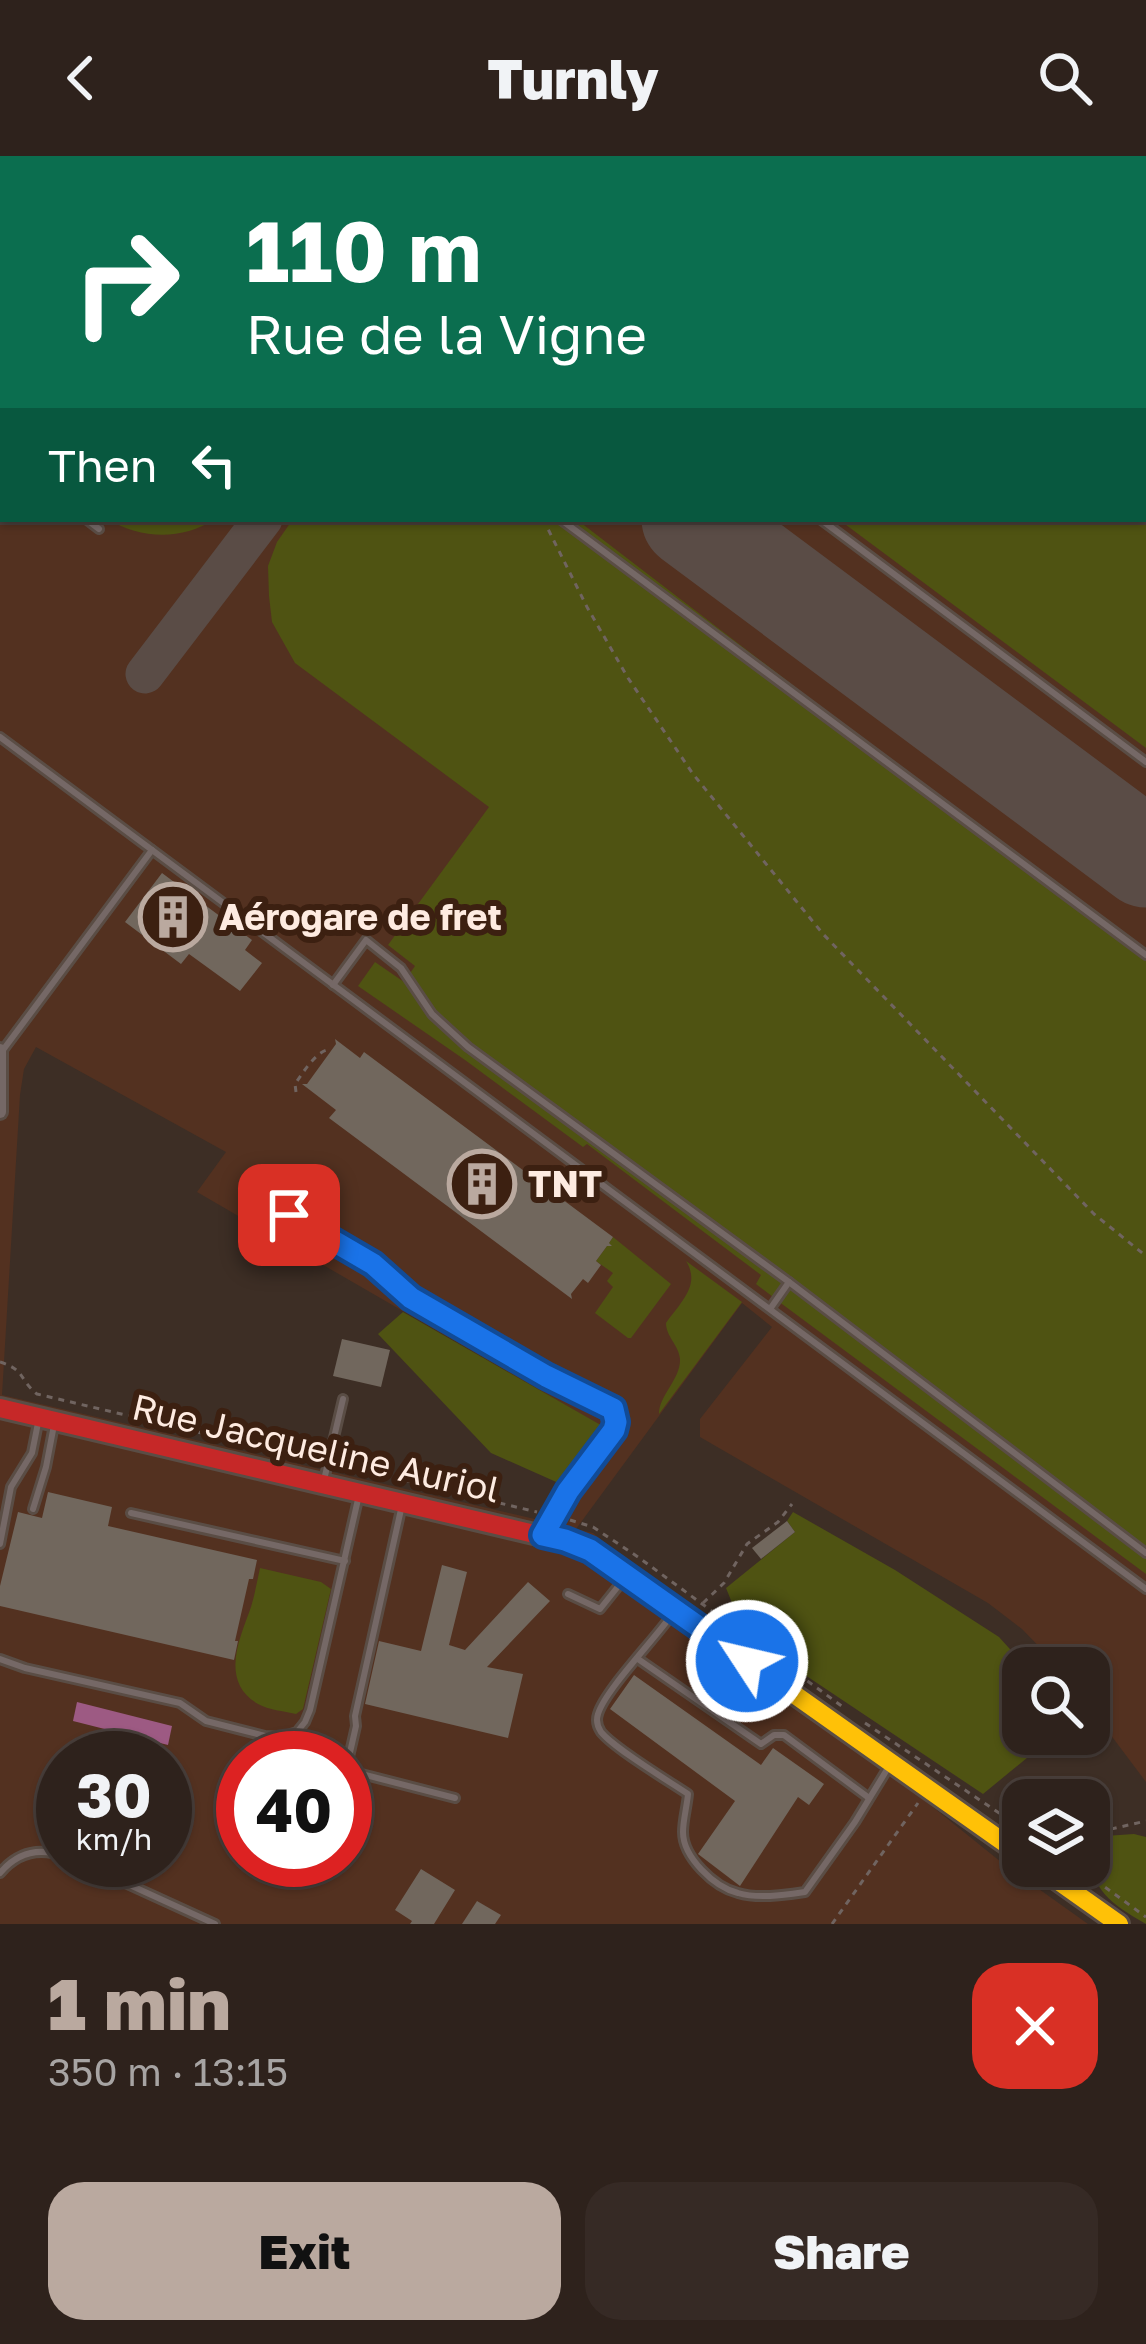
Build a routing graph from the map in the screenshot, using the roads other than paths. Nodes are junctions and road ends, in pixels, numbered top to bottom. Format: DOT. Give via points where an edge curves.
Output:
graph roads {
  1 [pos="90,522"];
  2 [pos="564,522"];
  3 [pos="824,522"];
  4 [pos="99,529"];
  5 [pos="0,737"];
  6 [pos="1146,762"];
  7 [pos="152,850"];
  8 [pos="1146,955"];
  9 [pos="333,985"];
  10 [pos="1,1052"];
  11 [pos="0,1112"];
  12 [pos="289,1215"];
  13 [pos="789,1282"];
  14 [pos="770,1309"];
  15 [pos="343,1399"];
  16 [pos="0,1408"];
  17 [pos="47,1420"];
  18 [pos="323,1484"];
  19 [pos="360,1492"];
  20 [pos="403,1502"];
  21 [pos="33,1509"];
  22 [pos="131,1514"];
  23 [pos="543,1535"];
  24 [pos="0,1544"];
  25 [pos="1146,1553"];
  26 [pos="344,1562"];
  27 [pos="626,1576"];
  28 [pos="1146,1589"];
  29 [pos="568,1594"];
  30 [pos="675,1610"];
  31 [pos="0,1659"];
  32 [pos="638,1659"];
  33 [pos="891,1762"];
  34 [pos="455,1798"];
  35 [pos="868,1798"];
  36 [pos="1002,1841"];
  37 [pos="36,1851"];
  38 [pos="0,1873"];
  39 [pos="134,1887"];
  40 [pos="1067,1887"];
  41 [pos="215,1924"];
  42 [pos="1119,1924"];
  1 -- 4 [label="lane"];
  2 -- 8 [label="lane"];
  3 -- 6 [label="lane"];
  5 -- 7 [label="lane"];
  7 -- 9 [label="lane"];
  7 -- 10 [label="lane"];
  9 -- 13 [label="lane" via="366,940 401,968 432,1014 468,1047"];
  9 -- 14 [label="lane"];
  10 -- 11 [label="street"];
  12 -- 23 [label="street" via="373,1264 411,1298 613,1409 614,1430"];
  13 -- 14 [label="lane"];
  13 -- 25 [label="lane"];
  14 -- 28 [label="lane"];
  15 -- 18 [label="lane"];
  16 -- 17 [label="street, Rue Jacqueline Auriol"];
  17 -- 18 [label="street, Rue Jacqueline Auriol"];
  17 -- 21 [label="lane" via="46,1468"];
  17 -- 24 [label="lane" via="10,1487"];
  18 -- 19 [label="street, Rue Jacqueline Auriol"];
  19 -- 20 [label="street, Rue Jacqueline Auriol"];
  19 -- 26 [label="lane"];
  20 -- 23 [label="street, Rue Jacqueline Auriol"];
  20 -- 34 [label="lane" via="346,1770"];
  22 -- 26 [label="lane"];
  23 -- 27 [label="street, Rue Jacqueline Auriol" via="590,1550"];
  26 -- 31 [label="lane" via="310,1711 297,1732 283,1737"];
  27 -- 29 [label="lane" via="600,1609"];
  27 -- 30 [label="street, Rue Jacqueline Auriol"];
  30 -- 32 [label="lane"];
  30 -- 33 [label="street, Rue Jacqueline Auriol"];
  32 -- 35 [label="lane" via="761,1744 784,1735"];
  32 -- 35 [label="lane" via="599,1712 601,1731 688,1794 682,1834 690,1858 736,1893 805,1892"];
  33 -- 35 [label="lane"];
  33 -- 36 [label="street, Rue Jacqueline Auriol"];
  37 -- 38 [label="lane"];
  39 -- 41 [label="lane"];
  40 -- 42 [label="street"];
}
